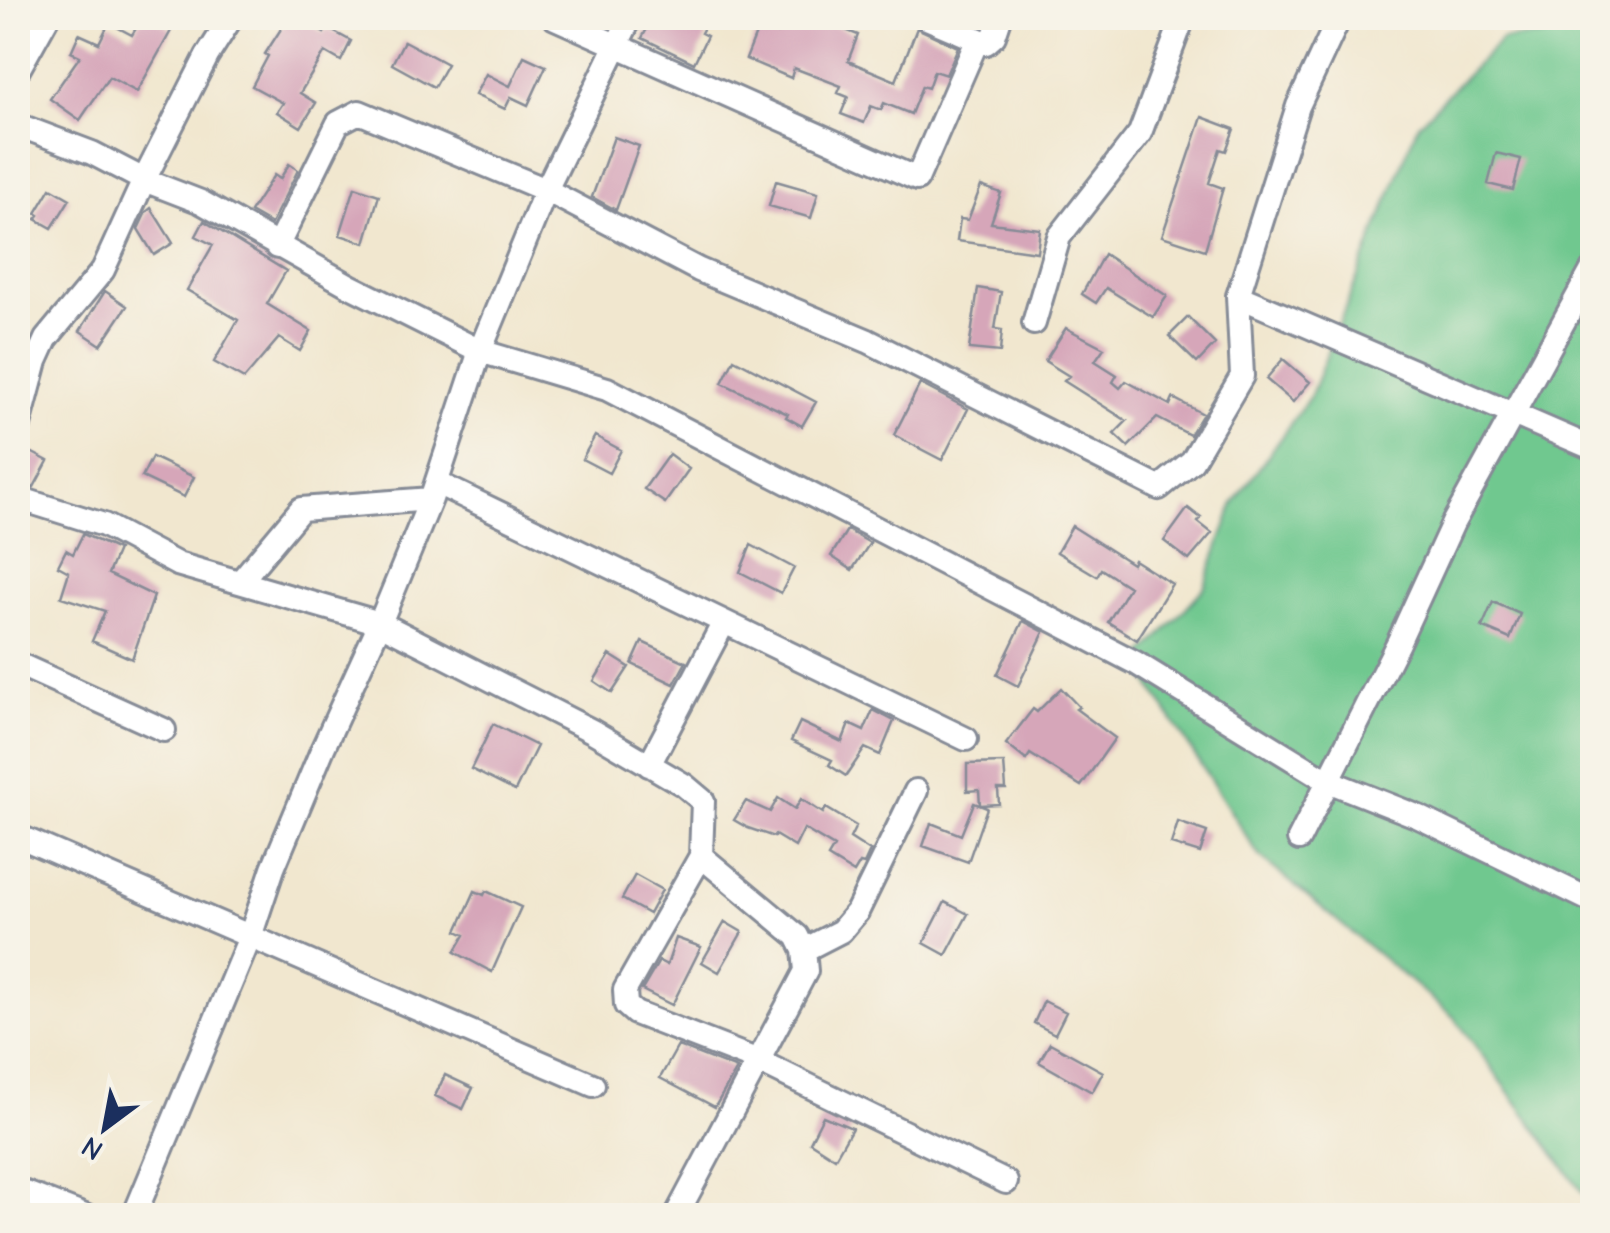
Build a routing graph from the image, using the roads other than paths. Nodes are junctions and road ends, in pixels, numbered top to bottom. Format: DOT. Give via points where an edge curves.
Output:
graph roads {
  1 [pos="47,18"];
  2 [pos="231,18"];
  3 [pos="555,18"];
  4 [pos="630,18"];
  5 [pos="927,18"];
  6 [pos="1000,18"];
  7 [pos="1183,18"];
  8 [pos="1339,18"];
  9 [pos="977,41"];
  10 [pos="617,46"];
  11 [pos="18,70"];
  12 [pos="18,125"];
  13 [pos="144,180"];
  14 [pos="546,190"];
  15 [pos="277,247"];
  16 [pos="1592,270"];
  17 [pos="1238,296"];
  18 [pos="1034,323"];
  19 [pos="480,351"];
  20 [pos="1516,414"];
  21 [pos="18,429"];
  22 [pos="1592,448"];
  23 [pos="434,490"];
  24 [pos="18,498"];
  25 [pos="240,582"];
  26 [pos="724,622"];
  27 [pos="380,624"];
  28 [pos="18,664"];
  29 [pos="164,730"];
  30 [pos="966,739"];
  31 [pos="649,765"];
  32 [pos="1328,781"];
  33 [pos="916,790"];
  34 [pos="18,836"];
  35 [pos="1299,839"];
  36 [pos="701,856"];
  37 [pos="1592,900"];
  38 [pos="250,937"];
  39 [pos="804,950"];
  40 [pos="756,1060"];
  41 [pos="593,1085"];
  42 [pos="1006,1182"];
  43 [pos="18,1190"];
  44 [pos="85,1216"];
  45 [pos="134,1216"];
  46 [pos="676,1216"];
  1 -- 11 [label="street"];
  2 -- 13 [label="street"];
  3 -- 10 [label="street"];
  4 -- 10 [label="street"];
  5 -- 9 [label="street"];
  6 -- 9 [label="street" via="994,36"];
  7 -- 18 [label="street" via="1140,134 1060,237"];
  8 -- 17 [label="street" via="1298,106"];
  9 -- 10 [label="street" via="917,179"];
  10 -- 14 [label="street"];
  12 -- 13 [label="street"];
  13 -- 15 [label="street" via="200,202"];
  13 -- 21 [label="street" via="103,270 46,338"];
  14 -- 15 [label="street" via="359,112 338,123"];
  14 -- 17 [label="street" via="698,270 868,341 1158,488 1192,461 1242,376"];
  14 -- 19 [label="street"];
  15 -- 19 [label="street"];
  16 -- 20 [label="street"];
  17 -- 20 [label="street"];
  19 -- 23 [label="street"];
  19 -- 32 [label="street" via="624,398 1136,663"];
  20 -- 22 [label="street"];
  20 -- 32 [label="street" via="1453,523"];
  23 -- 25 [label="street" via="301,509"];
  23 -- 26 [label="street"];
  23 -- 27 [label="street"];
  24 -- 25 [label="street" via="104,525 177,564"];
  25 -- 27 [label="street"];
  26 -- 30 [label="street"];
  26 -- 31 [label="street"];
  27 -- 31 [label="street"];
  27 -- 38 [label="street" via="280,850"];
  28 -- 29 [label="street"];
  31 -- 36 [label="street" via="703,801"];
  32 -- 35 [label="street"];
  32 -- 37 [label="street"];
  33 -- 39 [label="street" via="857,912 841,931"];
  34 -- 38 [label="street"];
  36 -- 39 [label="street"];
  36 -- 40 [label="street" via="625,990 626,1004"];
  38 -- 41 [label="street"];
  38 -- 45 [label="street"];
  39 -- 40 [label="street" via="806,971"];
  40 -- 42 [label="street"];
  40 -- 46 [label="street"];
  43 -- 44 [label="street"];
}
